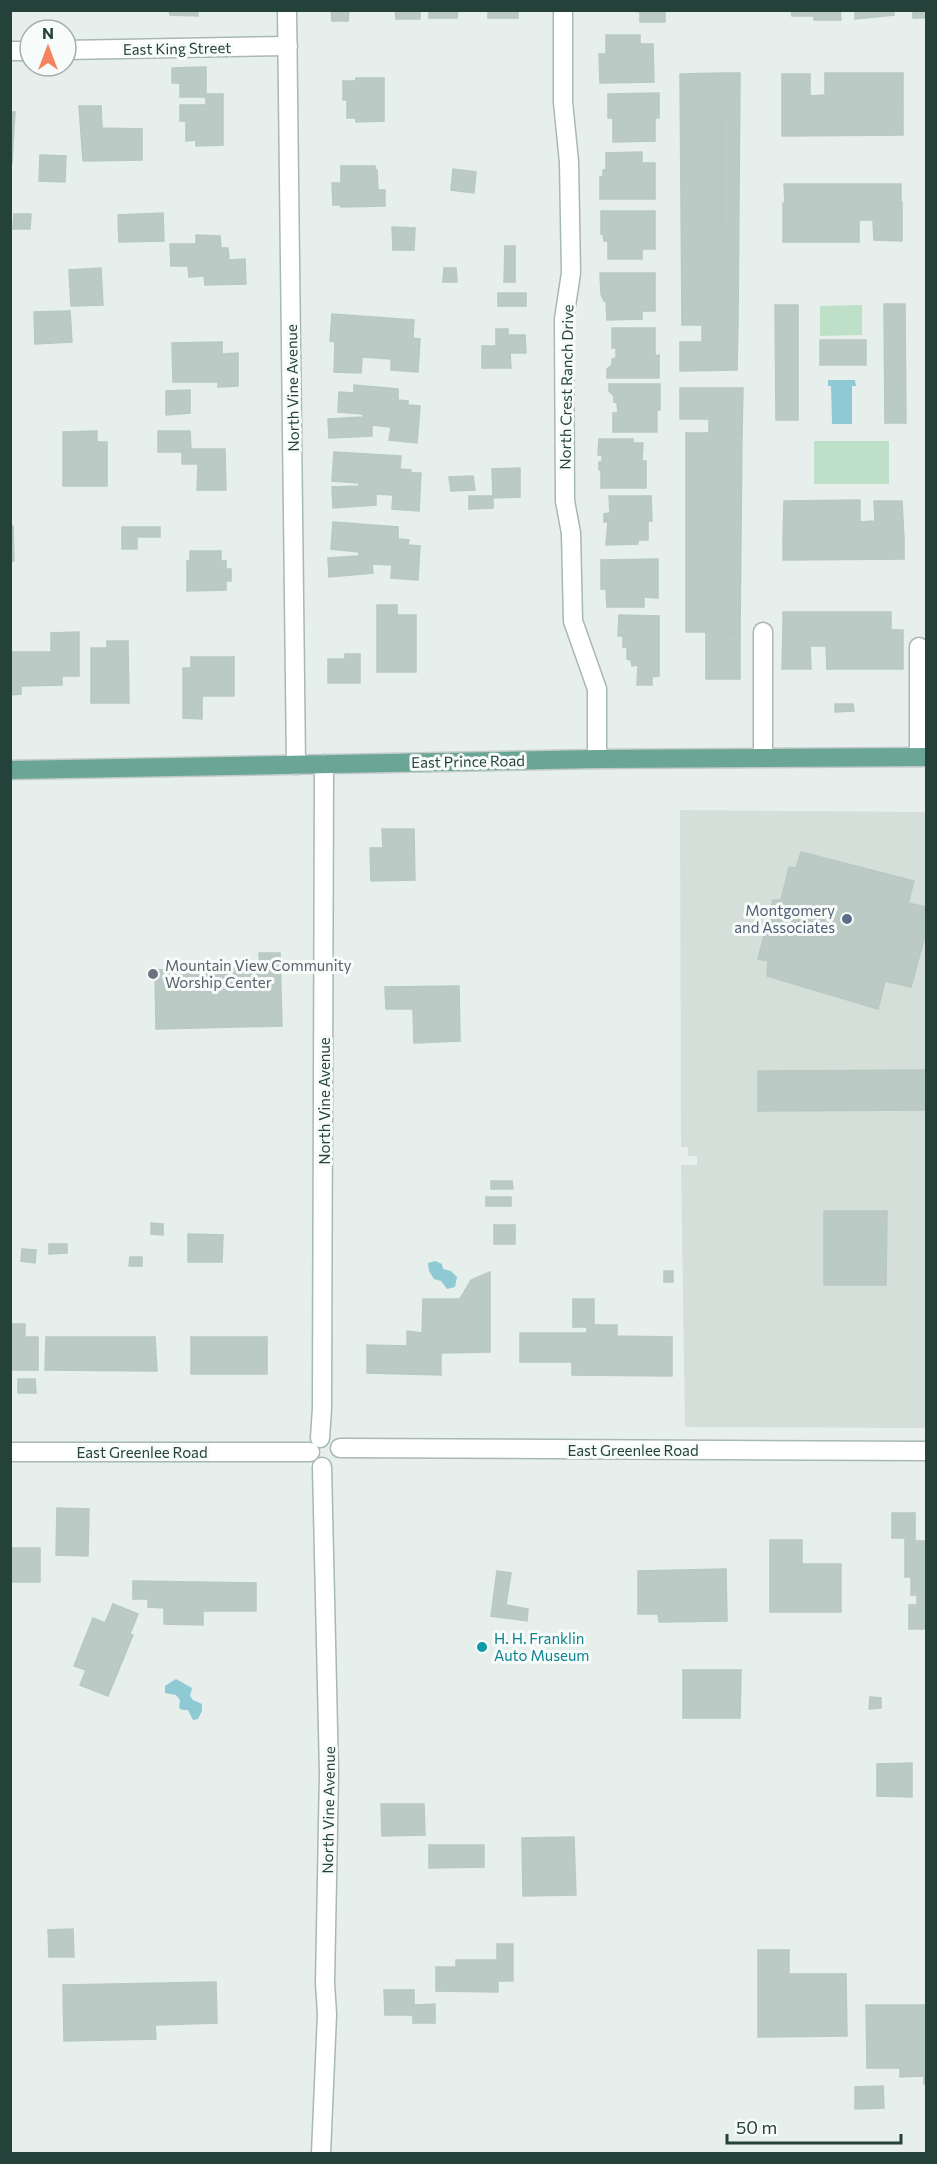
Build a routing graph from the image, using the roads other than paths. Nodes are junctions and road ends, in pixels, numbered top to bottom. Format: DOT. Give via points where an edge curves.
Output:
graph roads {
  1 [pos="287,10"];
  2 [pos="563,10"];
  3 [pos="288,46"];
  4 [pos="78,50"];
  5 [pos="763,632"];
  6 [pos="919,647"];
  7 [pos="763,757"];
  8 [pos="923,757"];
  9 [pos="597,759"];
  10 [pos="324,764"];
  11 [pos="296,765"];
  12 [pos="10,770"];
  13 [pos="315,1445"];
  14 [pos="340,1448"];
  15 [pos="927,1451"];
  16 [pos="10,1452"];
  17 [pos="322,1467"];
  18 [pos="321,2154"];
  1 -- 3 [label="street, North Vine Avenue"];
  2 -- 9 [label="street, North Crest Ranch Drive" via="571,273 564,319 565,501 571,533 573,621 597,689"];
  3 -- 4 [label="street, East King Street"];
  3 -- 11 [label="street, North Vine Avenue"];
  5 -- 7 [label="street"];
  6 -- 8 [label="street"];
  7 -- 8 [label="main road, East Prince Road"];
  7 -- 9 [label="main road, East Prince Road"];
  9 -- 10 [label="main road, East Prince Road"];
  10 -- 11 [label="main road, East Prince Road"];
  10 -- 13 [label="street, North Vine Avenue" via="322,1408"];
  11 -- 12 [label="main road, East Prince Road"];
  13 -- 14 [label="street" via="330,1437"];
  13 -- 16 [label="street, East Greenlee Road"];
  13 -- 17 [label="street" via="314,1462"];
  14 -- 15 [label="street, East Greenlee Road"];
  14 -- 17 [label="street" via="336,1462"];
  17 -- 18 [label="street, North Vine Avenue" via="329,1773 327,2014"];
}
